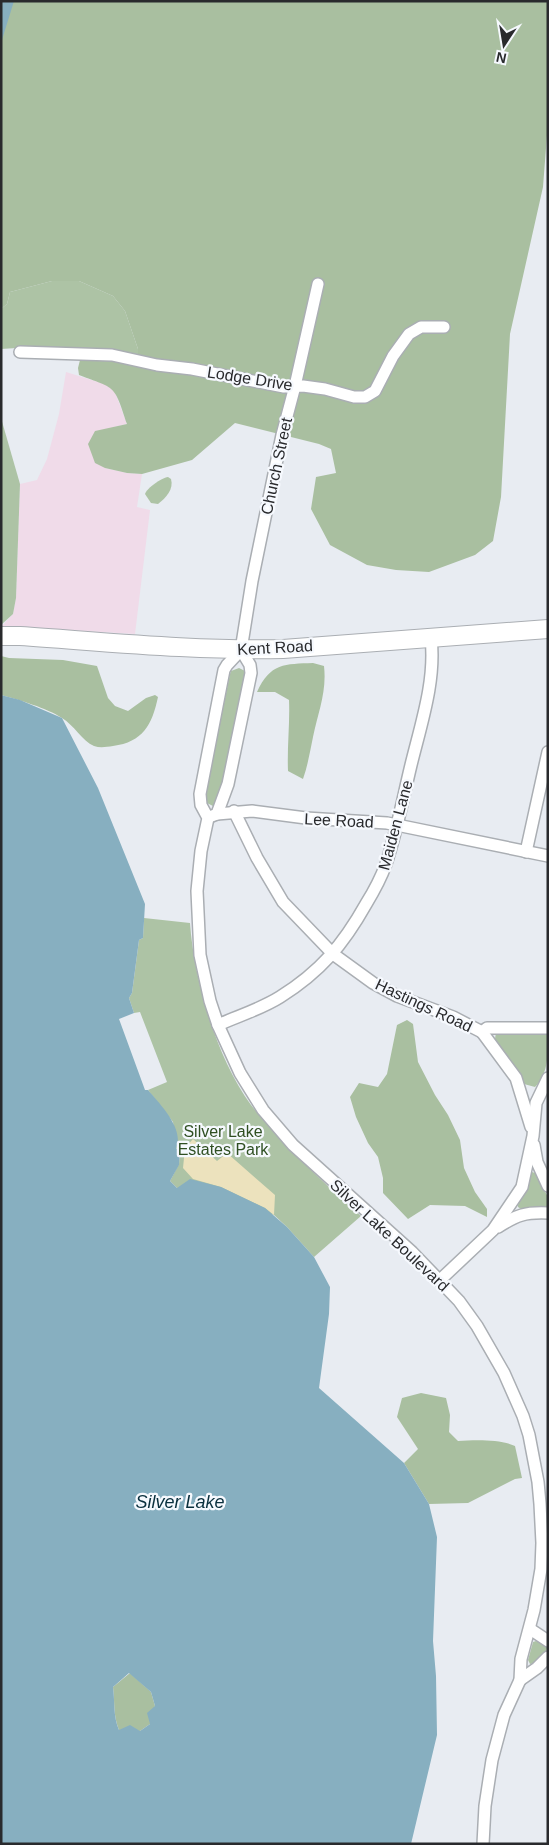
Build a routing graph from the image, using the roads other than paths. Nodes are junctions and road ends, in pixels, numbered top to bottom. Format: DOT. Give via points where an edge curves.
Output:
graph roads {
  1 [pos="318,284"];
  2 [pos="444,327"];
  3 [pos="20,352"];
  4 [pos="295,386"];
  5 [pos="548,630"];
  6 [pos="1,636"];
  7 [pos="432,638"];
  8 [pos="240,650"];
  9 [pos="548,752"];
  10 [pos="234,811"];
  11 [pos="212,816"];
  12 [pos="398,825"];
  13 [pos="526,852"];
  14 [pos="548,856"];
  15 [pos="333,954"];
  16 [pos="218,1025"];
  17 [pos="548,1028"];
  18 [pos="482,1032"];
  19 [pos="548,1078"];
  20 [pos="533,1136"];
  21 [pos="548,1186"];
  22 [pos="548,1213"];
  23 [pos="493,1230"];
  24 [pos="440,1280"];
  25 [pos="530,1629"];
  26 [pos="548,1640"];
  27 [pos="548,1658"];
  28 [pos="520,1680"];
  29 [pos="483,1844"];
  1 -- 4 [label="street, Church Street"];
  2 -- 4 [label="street, Lodge Drive" via="420,327 409,334 375,391 365,396 354,397 310,386"];
  3 -- 4 [label="street, Lodge Drive" via="112,355 284,387"];
  4 -- 8 [label="street, Church Street" via="284,422"];
  5 -- 7 [label="main road, Kent Road"];
  6 -- 8 [label="main road, Kent Road"];
  7 -- 8 [label="main road, Kent Road"];
  7 -- 12 [label="street, Maiden Lane" via="432,668"];
  8 -- 11 [label="street, Silver Lake Boulevard" via="250,665 251,673 228,784"];
  8 -- 11 [label="street, Silver Lake Boulevard" via="224,670 200,794 201,805"];
  9 -- 13 [label="street"];
  10 -- 11 [label="street, Lee Road"];
  10 -- 12 [label="street, Lee Road"];
  10 -- 15 [label="street, Hastings Road" via="283,902"];
  11 -- 16 [label="street, Silver Lake Boulevard" via="198,871 197,921 204,978"];
  12 -- 13 [label="street, Lee Road"];
  12 -- 15 [label="street, Maiden Lane" via="377,886"];
  13 -- 14 [label="street, Lee Road"];
  15 -- 16 [label="street, Maiden Lane" via="278,998"];
  15 -- 18 [label="street, Hastings Road" via="397,996 454,1017"];
  16 -- 24 [label="street, Silver Lake Boulevard" via="250,1092 292,1145"];
  17 -- 18 [label="street, Hastings Road" via="487,1028"];
  18 -- 20 [label="street" via="516,1078"];
  19 -- 20 [label="street" via="536,1103"];
  20 -- 21 [label="street" via="537,1162"];
  20 -- 23 [label="street" via="522,1187"];
  22 -- 23 [label="street" via="515,1216"];
  23 -- 24 [label="street"];
  24 -- 25 [label="street, Silver Lake Boulevard" via="492,1350 529,1435 538,1482 542,1543"];
  25 -- 26 [label="street"];
  25 -- 28 [label="street, Silver Lake Boulevard" via="521,1659"];
  27 -- 28 [label="street"];
  28 -- 29 [label="street, Silver Lake Boulevard" via="504,1715 492,1760"];
}
